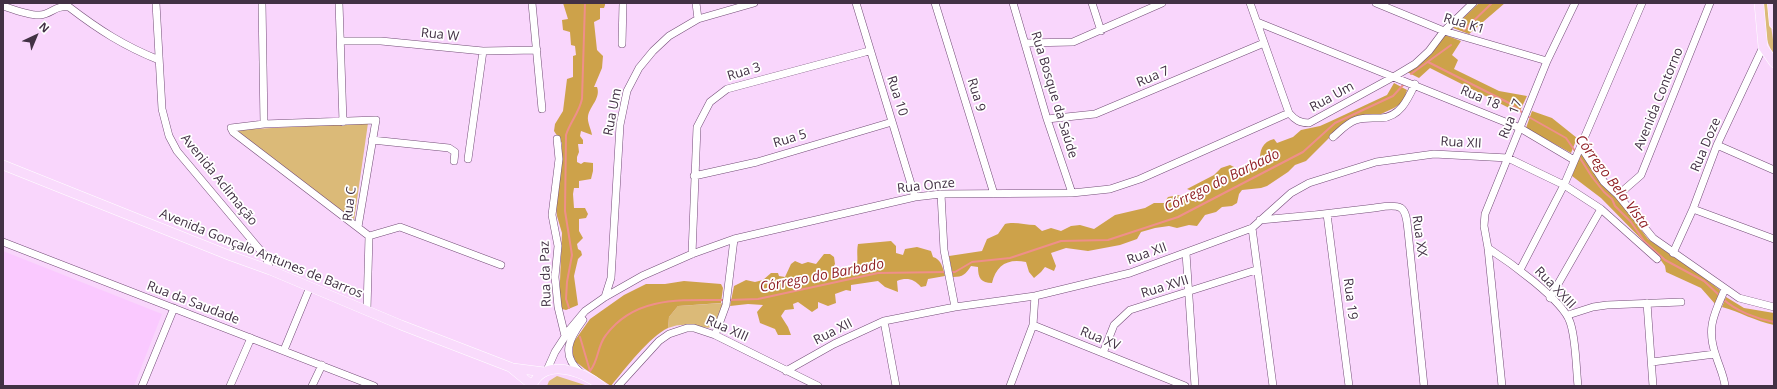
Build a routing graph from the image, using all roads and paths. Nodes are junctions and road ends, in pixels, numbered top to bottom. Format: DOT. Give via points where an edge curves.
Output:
graph roads {
  1 [pos="156,3"];
  2 [pos="262,3"];
  3 [pos="339,3"];
  4 [pos="532,3"];
  5 [pos="623,3"];
  6 [pos="696,3"];
  7 [pos="754,3"];
  8 [pos="856,3"];
  9 [pos="935,3"];
  10 [pos="1013,3"];
  11 [pos="1092,3"];
  12 [pos="1162,3"];
  13 [pos="1250,3"];
  14 [pos="1376,3"];
  15 [pos="1473,3"];
  16 [pos="1574,3"];
  17 [pos="1642,3"];
  18 [pos="1710,3"];
  19 [pos="1759,3"];
  20 [pos="1772,3"];
  21 [pos="8,6"];
  22 [pos="698,19"];
  23 [pos="1257,22"];
  24 [pos="1774,24"];
  25 [pos="1101,31"];
  26 [pos="1444,31"];
  27 [pos="341,41"];
  28 [pos="1026,43"];
  29 [pos="1264,43"];
  30 [pos="622,44"];
  31 [pos="1763,47"];
  32 [pos="537,50"];
  33 [pos="869,50"];
  34 [pos="483,51"];
  35 [pos="159,60"];
  36 [pos="1548,61"];
  37 [pos="1774,63"];
  38 [pos="1395,76"];
  39 [pos="1415,84"];
  40 [pos="542,109"];
  41 [pos="1289,113"];
  42 [pos="1047,119"];
  43 [pos="343,122"];
  44 [pos="892,122"];
  45 [pos="264,124"];
  46 [pos="1520,128"];
  47 [pos="1333,137"];
  48 [pos="557,139"];
  49 [pos="372,140"];
  50 [pos="1717,145"];
  51 [pos="1580,148"];
  52 [pos="1508,158"];
  53 [pos="468,159"];
  54 [pos="1575,159"];
  55 [pos="454,161"];
  56 [pos="3,166"];
  57 [pos="1774,170"];
  58 [pos="694,176"];
  59 [pos="1564,185"];
  60 [pos="941,194"];
  61 [pos="994,194"];
  62 [pos="1072,194"];
  63 [pos="1618,195"];
  64 [pos="915,197"];
  65 [pos="1601,209"];
  66 [pos="1693,209"];
  67 [pos="1327,214"];
  68 [pos="1260,220"];
  69 [pos="358,227"];
  70 [pos="1252,228"];
  71 [pos="369,236"];
  72 [pos="734,239"];
  73 [pos="1774,240"];
  74 [pos="3,242"];
  75 [pos="1488,248"];
  76 [pos="1186,253"];
  77 [pos="1673,253"];
  78 [pos="692,254"];
  79 [pos="1657,259"];
  80 [pos="501,265"];
  81 [pos="270,270"];
  82 [pos="1256,270"];
  83 [pos="1520,270"];
  84 [pos="310,287"];
  85 [pos="1724,291"];
  86 [pos="1189,292"];
  87 [pos="1035,296"];
  88 [pos="605,297"];
  89 [pos="1550,298"];
  90 [pos="1681,302"];
  91 [pos="1647,303"];
  92 [pos="593,305"];
  93 [pos="955,307"];
  94 [pos="1774,307"];
  95 [pos="174,308"];
  96 [pos="367,310"];
  97 [pos="1568,316"];
  98 [pos="884,321"];
  99 [pos="1033,326"];
  100 [pos="715,335"];
  101 [pos="565,336"];
  102 [pos="251,338"];
  103 [pos="284,350"];
  104 [pos="1104,353"];
  105 [pos="1715,354"];
  106 [pos="1652,362"];
  107 [pos="322,365"];
  108 [pos="510,367"];
  109 [pos="545,371"];
  110 [pos="786,371"];
  111 [pos="586,377"];
  112 [pos="142,386"];
  113 [pos="230,386"];
  114 [pos="312,386"];
  115 [pos="374,386"];
  116 [pos="532,386"];
  117 [pos="601,386"];
  118 [pos="618,386"];
  119 [pos="818,386"];
  120 [pos="896,386"];
  121 [pos="1010,386"];
  122 [pos="1185,386"];
  123 [pos="1195,386"];
  124 [pos="1273,386"];
  125 [pos="1349,386"];
  126 [pos="1424,386"];
  127 [pos="1502,386"];
  128 [pos="1578,386"];
  129 [pos="1653,386"];
  130 [pos="1725,386"];
  1 -- 35 [label="street, Avenida Aclimação"];
  2 -- 45 [label="street"];
  3 -- 27 [label="street"];
  4 -- 32 [label="street"];
  5 -- 30 [label="street"];
  6 -- 22 [label="street"];
  7 -- 22 [label="street, Rua Um"];
  8 -- 33 [label="street, Rua 10"];
  9 -- 61 [label="street, Rua 9"];
  10 -- 28 [label="street, Rua Bosque da Saúde"];
  11 -- 25 [label="street"];
  12 -- 25 [label="street"];
  13 -- 23 [label="street"];
  14 -- 26 [label="street, Rua K1"];
  15 -- 26 [label="street, Rua Um"];
  16 -- 36 [label="street, Rua 17"];
  17 -- 51 [label="street"];
  18 -- 63 [label="street, Avenida Contorno" via="1644,169 1637,180"];
  19 -- 31 [label="main road"];
  20 -- 24 [label="main road"];
  21 -- 35 [label="street" via="39,15 62,6 69,7 108,36"];
  22 -- 88 [label="street, Rua Um" via="669,36 653,51 639,68 627,91 620,125 611,278"];
  23 -- 29 [label="street"];
  23 -- 38 [label="street, Rua 18"];
  25 -- 28 [label="street" via="1073,42"];
  26 -- 36 [label="street, Rua K1"];
  26 -- 38 [label="street, Rua Um" via="1415,64"];
  27 -- 34 [label="street, Rua W" via="381,41"];
  27 -- 43 [label="street"];
  28 -- 42 [label="street, Rua Bosque da Saúde"];
  29 -- 41 [label="street"];
  29 -- 42 [label="street, Rua 7" via="1095,114"];
  31 -- 37 [label="main road"];
  31 -- 50 [label="street, Rua Doze"];
  32 -- 34 [label="street, Rua W"];
  32 -- 40 [label="street"];
  33 -- 44 [label="street, Rua 10"];
  33 -- 58 [label="street, Rua 3" via="743,84 718,95 710,102 697,128"];
  34 -- 53 [label="street"];
  35 -- 81 [label="street, Avenida Aclimação" via="162,109 169,136 177,151 266,257"];
  36 -- 46 [label="street, Rua 17"];
  38 -- 39 [label="street, Rua 18"];
  38 -- 41 [label="street, Rua Um" via="1309,123 1296,120"];
  39 -- 46 [label="street, Rua 18"];
  39 -- 47 [label="street" via="1406,103 1392,115 1354,120"];
  41 -- 62 [label="street, Rua Onze" via="1140,180 1110,189"];
  42 -- 62 [label="street, Rua Bosque da Saúde"];
  43 -- 45 [label="street"];
  43 -- 49 [label="street, Rua C" via="376,120"];
  44 -- 58 [label="street, Rua 5" via="757,162"];
  44 -- 64 [label="street, Rua 10"];
  45 -- 69 [label="street" via="233,127 231,130"];
  46 -- 52 [label="street, Rua 17"];
  46 -- 54 [label="street, Rua 18"];
  48 -- 101 [label="street, Rua da Paz" via="559,158 552,215 558,246 555,277 558,307"];
  49 -- 55 [label="street" via="449,148 455,152"];
  49 -- 69 [label="street, Rua C"];
  50 -- 57 [label="street"];
  50 -- 66 [label="street, Rua Doze"];
  51 -- 54 [label="street"];
  51 -- 63 [label="street" via="1604,182"];
  52 -- 59 [label="street"];
  52 -- 68 [label="street, Rua XII" via="1434,154 1376,162 1309,182 1291,193"];
  52 -- 75 [label="street, Rua 17" via="1485,214 1484,226"];
  54 -- 59 [label="street"];
  56 -- 81 [label="main road, Avenida Gonçalo Antunes de Barros"];
  58 -- 78 [label="street, Rua 3"];
  59 -- 65 [label="street"];
  59 -- 83 [label="street"];
  60 -- 61 [label="street, Rua Onze"];
  60 -- 64 [label="street, Rua Onze"];
  60 -- 93 [label="street" via="944,250"];
  61 -- 62 [label="street, Rua Onze"];
  63 -- 77 [label="street" via="1653,238"];
  64 -- 72 [label="street, Rua Onze"];
  65 -- 79 [label="street"];
  65 -- 89 [label="street"];
  66 -- 73 [label="street"];
  66 -- 77 [label="street, Rua Doze"];
  67 -- 68 [label="street, Rua XX"];
  67 -- 125 [label="street, Rua 19"];
  67 -- 126 [label="street, Rua XX" via="1398,206 1405,211"];
  68 -- 70 [label="street, Rua XII"];
  69 -- 71 [label="street, Rua C"];
  70 -- 76 [label="street, Rua XII"];
  70 -- 82 [label="street"];
  71 -- 80 [label="street" via="400,227"];
  71 -- 96 [label="street, Rua C"];
  72 -- 78 [label="street, Rua Onze"];
  72 -- 100 [label="street" via="726,305"];
  74 -- 95 [label="street, Rua da Saudade"];
  75 -- 83 [label="street, Rua XXIII"];
  75 -- 127 [label="street, Rua 17"];
  76 -- 86 [label="street"];
  76 -- 87 [label="street, Rua XII" via="1130,273"];
  77 -- 85 [label="street"];
  78 -- 88 [label="street, Rua Onze" via="642,276"];
  81 -- 84 [label="main road, Avenida Gonçalo Antunes de Barros"];
  82 -- 86 [label="street, Rua XVII"];
  82 -- 124 [label="street"];
  83 -- 89 [label="street, Rua XXIII"];
  84 -- 96 [label="main road, Avenida Gonçalo Antunes de Barros"];
  84 -- 103 [label="street"];
  85 -- 94 [label="street" via="1739,298"];
  85 -- 105 [label="street" via="1710,331"];
  86 -- 104 [label="street, Rua XVII" via="1130,310 1114,325"];
  86 -- 123 [label="street"];
  87 -- 93 [label="street, Rua XII"];
  87 -- 99 [label="street"];
  88 -- 92 [label="street, Rua Onze"];
  89 -- 97 [label="street, Rua XXIII"];
  90 -- 91 [label="street"];
  91 -- 97 [label="street" via="1593,307"];
  91 -- 106 [label="street"];
  92 -- 101 [label="street, Rua Onze"];
  92 -- 111 [label="street, Rua Onze" via="571,338 568,347 573,365"];
  93 -- 98 [label="street, Rua XII"];
  95 -- 102 [label="street, Rua da Saudade"];
  95 -- 112 [label="street"];
  96 -- 108 [label="main road, Avenida Gonçalo Antunes de Barros"];
  97 -- 128 [label="street, Rua XXIII"];
  98 -- 110 [label="street, Rua XII" via="834,344"];
  98 -- 120 [label="street"];
  99 -- 104 [label="street, Rua XV"];
  99 -- 121 [label="street"];
  100 -- 110 [label="street, Rua XIII"];
  100 -- 118 [label="street, Rua XIII" via="694,328 669,334 655,345"];
  101 -- 109 [label="street, Rua Onze"];
  102 -- 103 [label="street, Rua da Saudade"];
  102 -- 113 [label="street"];
  103 -- 107 [label="street, Rua da Saudade"];
  104 -- 122 [label="street, Rua XV"];
  105 -- 106 [label="street"];
  105 -- 130 [label="street"];
  106 -- 129 [label="street"];
  107 -- 114 [label="street"];
  107 -- 115 [label="street, Rua da Saudade"];
  108 -- 109 [label="main road, Avenida Gonçalo Antunes de Barros"];
  108 -- 116 [label="main road, Avenida Gonçalo Antunes de Barros"];
  109 -- 111 [label="main road, Avenida Gonçalo Antunes de Barros" via="564,370"];
  109 -- 116 [label="main road, Avenida Gonçalo Antunes de Barros"];
  110 -- 119 [label="street, Rua XIII"];
  111 -- 117 [label="main road, Avenida Gonçalo Antunes de Barros"];
}
